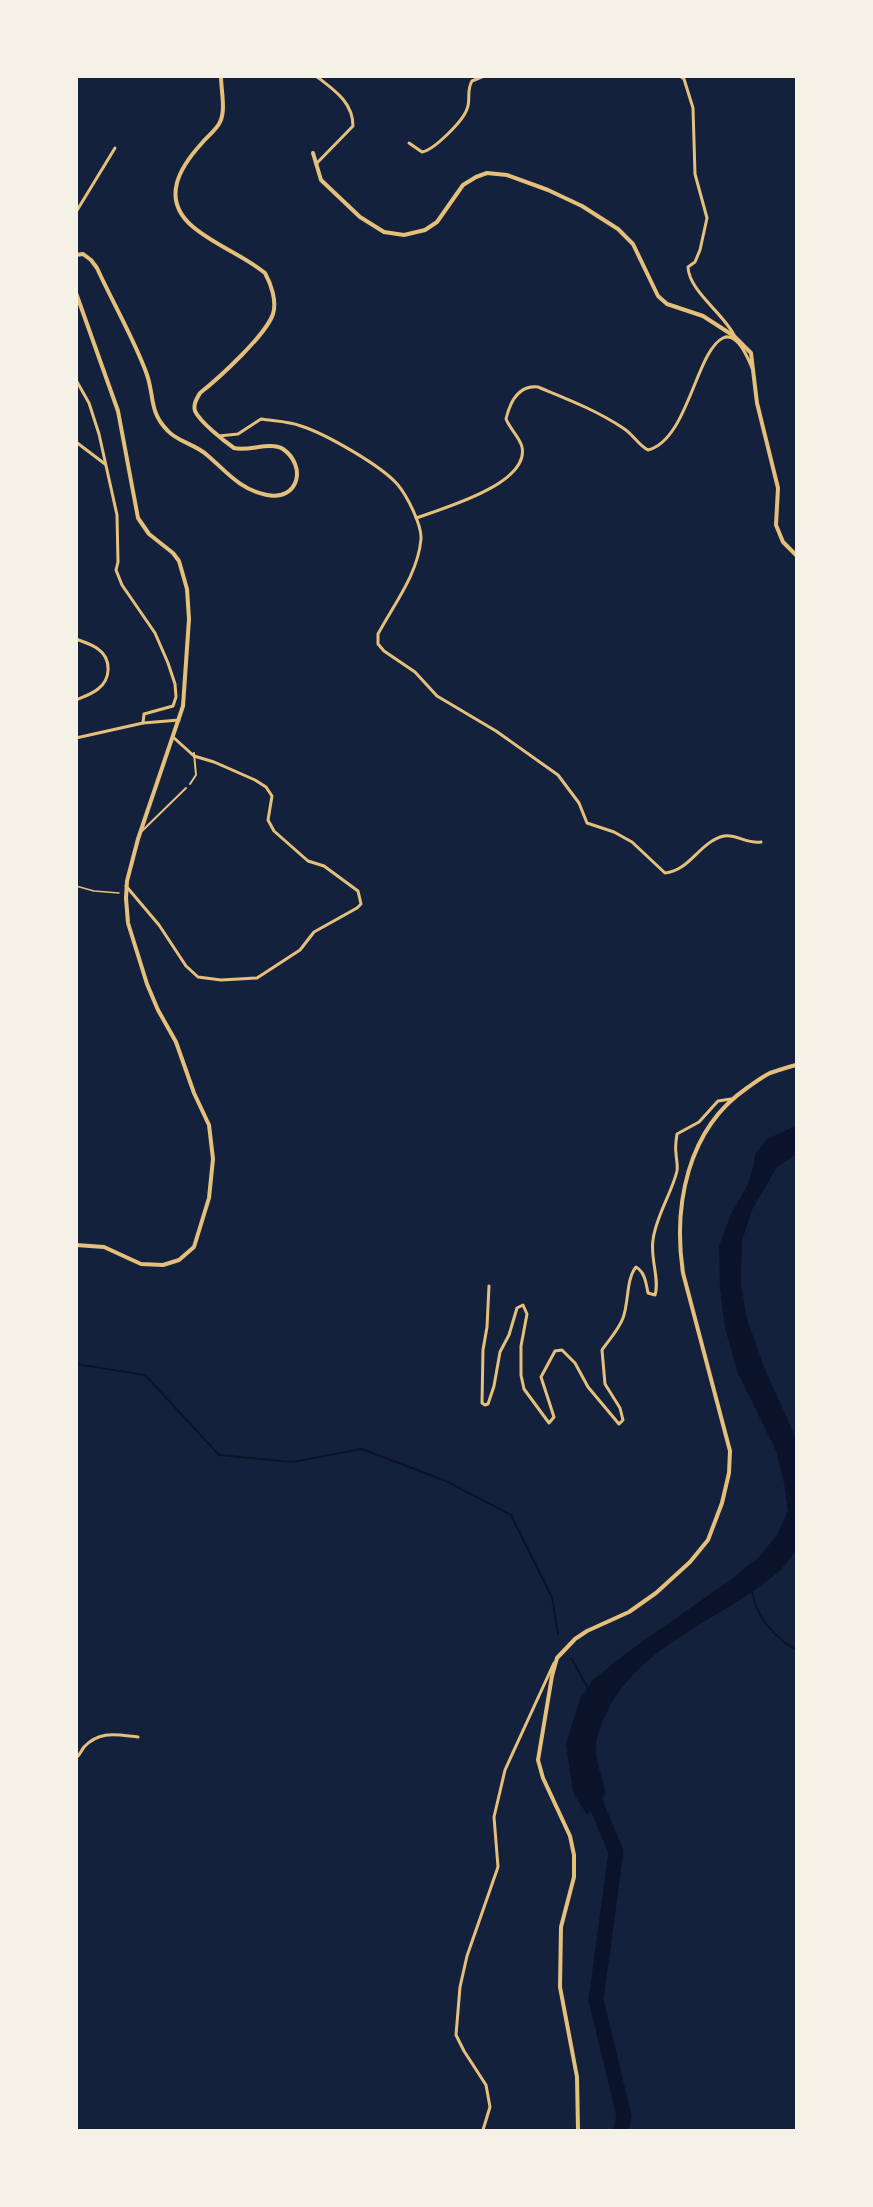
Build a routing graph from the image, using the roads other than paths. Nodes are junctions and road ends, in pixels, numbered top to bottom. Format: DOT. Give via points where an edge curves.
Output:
graph roads {
  1 [pos="220,76"];
  2 [pos="316,76"];
  3 [pos="484,76"];
  4 [pos="680,76"];
  5 [pos="409,143"];
  6 [pos="115,148"];
  7 [pos="313,153"];
  8 [pos="316,164"];
  9 [pos="76,212"];
  10 [pos="76,255"];
  11 [pos="76,293"];
  12 [pos="734,336"];
  13 [pos="754,375"];
  14 [pos="76,380"];
  15 [pos="219,436"];
  16 [pos="76,442"];
  17 [pos="105,464"];
  18 [pos="416,518"];
  19 [pos="796,555"];
  20 [pos="76,639"];
  21 [pos="76,700"];
  22 [pos="179,720"];
  23 [pos="143,723"];
  24 [pos="173,737"];
  25 [pos="76,738"];
  26 [pos="194,754"];
  27 [pos="190,784"];
  28 [pos="186,788"];
  29 [pos="140,833"];
  30 [pos="761,842"];
  31 [pos="126,886"];
  32 [pos="796,1065"];
  33 [pos="731,1099"];
  34 [pos="76,1245"];
  35 [pos="489,1286"];
  36 [pos="556,1658"];
  37 [pos="138,1737"];
  38 [pos="77,1759"];
  39 [pos="483,2130"];
  40 [pos="578,2130"];
  1 -- 15 [label="street" via="220,122 180,171 176,202 192,226 266,273 274,312 265,330 196,400 195,411"];
  2 -- 8 [label="street" via="346,102 353,114 353,126"];
  3 -- 5 [label="street" via="472,81 466,112 434,146 422,152"];
  4 -- 12 [label="street" via="693,108 695,174 707,218 700,250 688,267 688,275"];
  6 -- 9 [label="street"];
  7 -- 8 [label="street"];
  8 -- 12 [label="street" via="321,180 360,217 384,232 404,235 425,230 436,222 463,185 487,173 507,175 548,190 618,229 633,244 658,296 667,304 703,316"];
  10 -- 15 [label="street" via="82,254 97,268 147,374 153,409 169,433 198,448 225,474 261,494 284,495 293,489 296,468 285,450 240,450"];
  11 -- 22 [label="street" via="118,411 138,518 149,534 173,553 184,575 189,619 185,690"];
  12 -- 13 [label="street" via="751,354"];
  13 -- 18 [label="street" via="737,341 724,337 708,357 669,434 656,448 648,450 603,415 530,386 519,391 509,405 506,419 522,446 514,472 478,495"];
  13 -- 19 [label="street" via="778,488 776,525 783,542"];
  14 -- 17 [label="street" via="99,434"];
  15 -- 18 [label="street" via="238,434 261,419 315,431 341,444 398,485"];
  16 -- 17 [label="street"];
  17 -- 23 [label="street" via="117,515 116,570 155,633 175,684 173,706 144,714"];
  18 -- 30 [label="street" via="421,538 418,556 378,634 380,648 415,672 437,696 558,775 587,823 632,842 665,873 682,868 723,836"];
  20 -- 21 [label="street" via="98,649 108,665 104,683"];
  22 -- 23 [label="street"];
  22 -- 24 [label="street"];
  23 -- 25 [label="street"];
  24 -- 26 [label="street"];
  24 -- 29 [label="street"];
  26 -- 27 [label="street" via="196,776"];
  26 -- 31 [label="street" via="266,787 272,796 268,820 274,831 308,861 324,867 358,891 361,904 314,932 300,950 257,978 220,980 198,977 186,966"];
  28 -- 29 [label="street"];
  29 -- 31 [label="street"];
  31 -- 34 [label="street" via="128,923 147,984 176,1042 209,1125 213,1159 209,1198 194,1247 179,1260 163,1265 141,1264 104,1247"];
  32 -- 33 [label="street" via="768,1074"];
  33 -- 35 [label="street" via="718,1101 699,1122 677,1134 678,1167 652,1244 658,1287 652,1296 640,1269 632,1271 623,1320 602,1350 606,1384 623,1420 619,1424 562,1350 555,1351 541,1377 554,1417 549,1423 544,1418 524,1389 521,1375 527,1314 522,1305 516,1308 500,1352 490,1400 488,1404 482,1403"];
  33 -- 36 [label="street" via="706,1129 694,1154 682,1194 679,1249 730,1451 722,1503 708,1540 690,1562 656,1593 628,1612 587,1630"];
  36 -- 39 [label="street" via="505,1770 494,1817 498,1867 460,1987 456,2035 486,2085 490,2107"];
  36 -- 40 [label="street" via="538,1760 574,1855 574,1877 561,1927 560,1987 577,2077"];
  37 -- 38 [label="street" via="100,1736 82,1749"];
}
